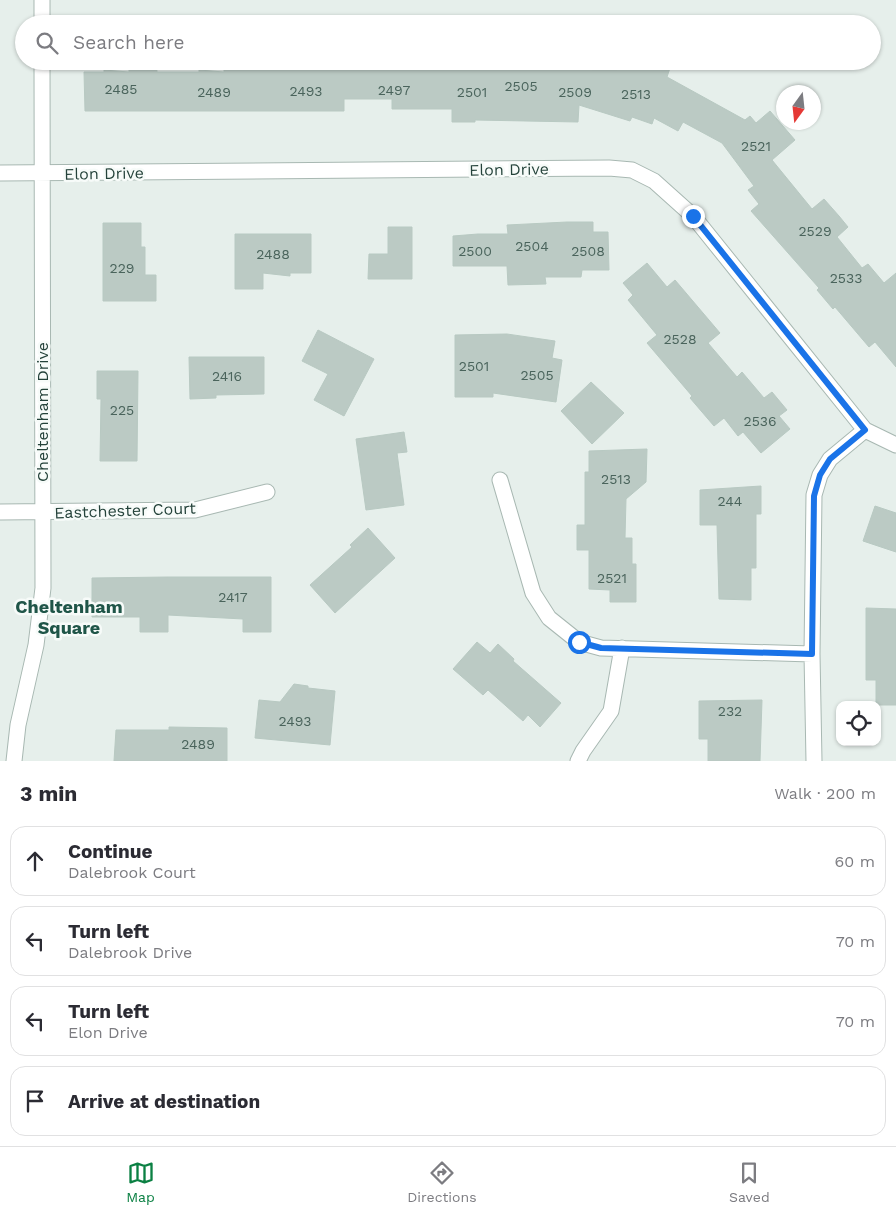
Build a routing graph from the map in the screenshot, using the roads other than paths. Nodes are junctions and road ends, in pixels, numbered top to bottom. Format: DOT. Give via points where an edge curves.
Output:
graph roads {
  1 [pos="42,0"];
  2 [pos="42,15"];
  3 [pos="42,70"];
  4 [pos="0,173"];
  5 [pos="43,173"];
  6 [pos="865,430"];
  7 [pos="896,445"];
  8 [pos="500,480"];
  9 [pos="267,492"];
  10 [pos="0,512"];
  11 [pos="42,513"];
  12 [pos="622,648"];
  13 [pos="812,654"];
  14 [pos="14,761"];
  15 [pos="578,761"];
  16 [pos="814,761"];
  1 -- 2 [label="street"];
  3 -- 5 [label="street, Cheltenham Drive"];
  4 -- 5 [label="street, Elon Drive"];
  5 -- 6 [label="street, Elon Drive" via="632,170 654,181 693,216"];
  5 -- 11 [label="street, Cheltenham Drive"];
  6 -- 7 [label="street, Elon Drive"];
  6 -- 13 [label="street" via="830,459 820,475 814,496"];
  8 -- 12 [label="street" via="533,593 549,618 579,642 601,648"];
  9 -- 11 [label="street, Eastchester Court" via="195,510"];
  10 -- 11 [label="street, Eastchester Court"];
  11 -- 14 [label="street, Cheltenham Drive" via="42,588 36,645 18,725"];
  12 -- 13 [label="street"];
  12 -- 15 [label="street" via="611,711"];
  13 -- 16 [label="street"];
}
